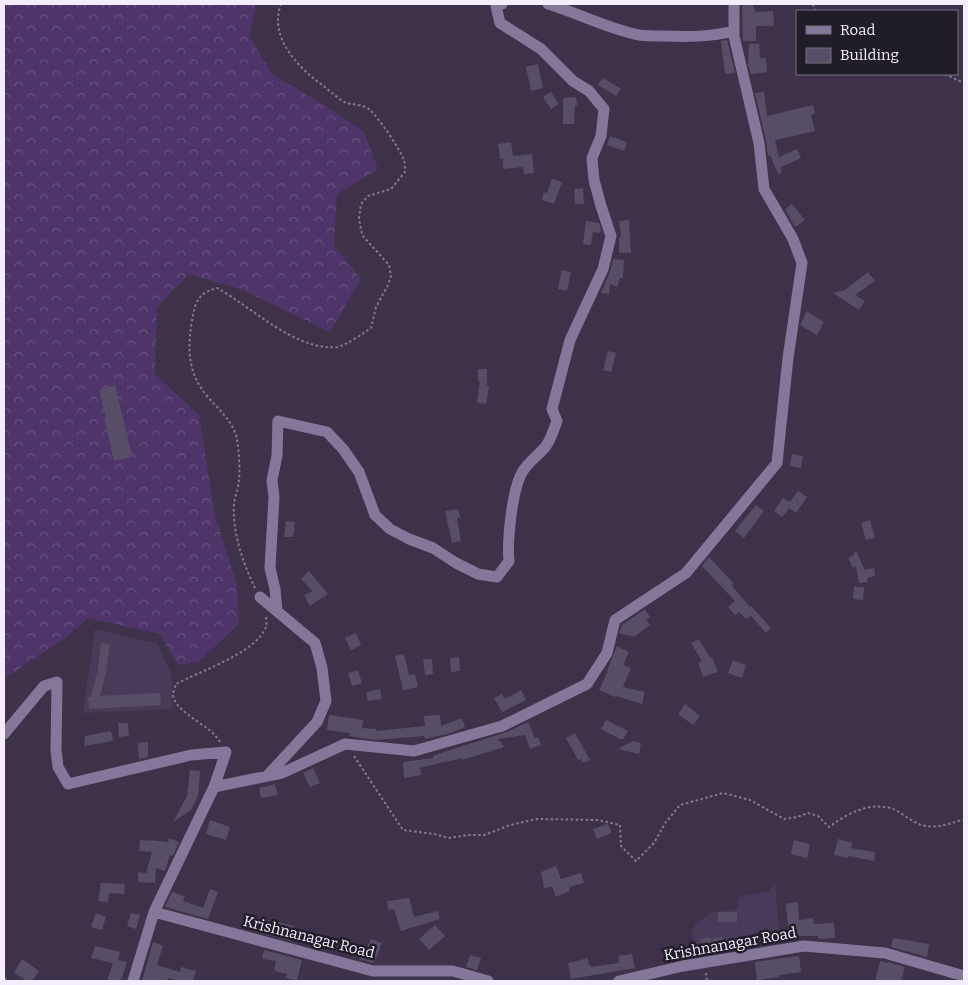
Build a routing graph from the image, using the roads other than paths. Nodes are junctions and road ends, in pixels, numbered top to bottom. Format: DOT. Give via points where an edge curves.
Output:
graph roads {
  1 [pos="502,4"];
  2 [pos="548,4"];
  3 [pos="559,4"];
  4 [pos="734,4"];
  5 [pos="570,10"];
  6 [pos="734,30"];
  7 [pos="260,597"];
  8 [pos="277,611"];
  9 [pos="4,734"];
  10 [pos="267,776"];
  11 [pos="214,787"];
  12 [pos="154,912"];
  13 [pos="372,976"];
  14 [pos="964,976"];
  15 [pos="133,981"];
  16 [pos="488,981"];
  17 [pos="619,981"];
  1 -- 8 [label="street" via="496,6 500,23 541,49 573,81 589,91 604,109 601,136 592,158 594,180 612,236 603,269 570,340 552,409 557,421 553,432 547,445 523,470 516,485 507,547 509,561 497,577 478,574 433,548 408,539 375,515 359,472 327,432 278,421 277,456 272,480 270,568"];
  2 -- 5 [label="street"];
  3 -- 5 [label="street"];
  4 -- 6 [label="street"];
  5 -- 6 [label="street" via="606,26 639,35 691,37 719,35"];
  6 -- 10 [label="street" via="759,143 764,189 793,239 802,262 777,463 686,573 616,620 607,653 588,684 502,726 414,751 346,744 282,773"];
  7 -- 8 [label="street"];
  8 -- 10 [label="street" via="315,643 326,701 318,722"];
  9 -- 11 [label="street" via="44,686 57,682 56,750 58,767 68,784 191,755 226,752"];
  10 -- 11 [label="street"];
  11 -- 12 [label="street"];
  12 -- 13 [label="street, Krishnanagar Road"];
  12 -- 15 [label="street"];
  13 -- 16 [label="street, Krishnanagar Road" via="453,972"];
  14 -- 17 [label="street, Krishnanagar Road" via="885,953 804,946 683,966"];
}
